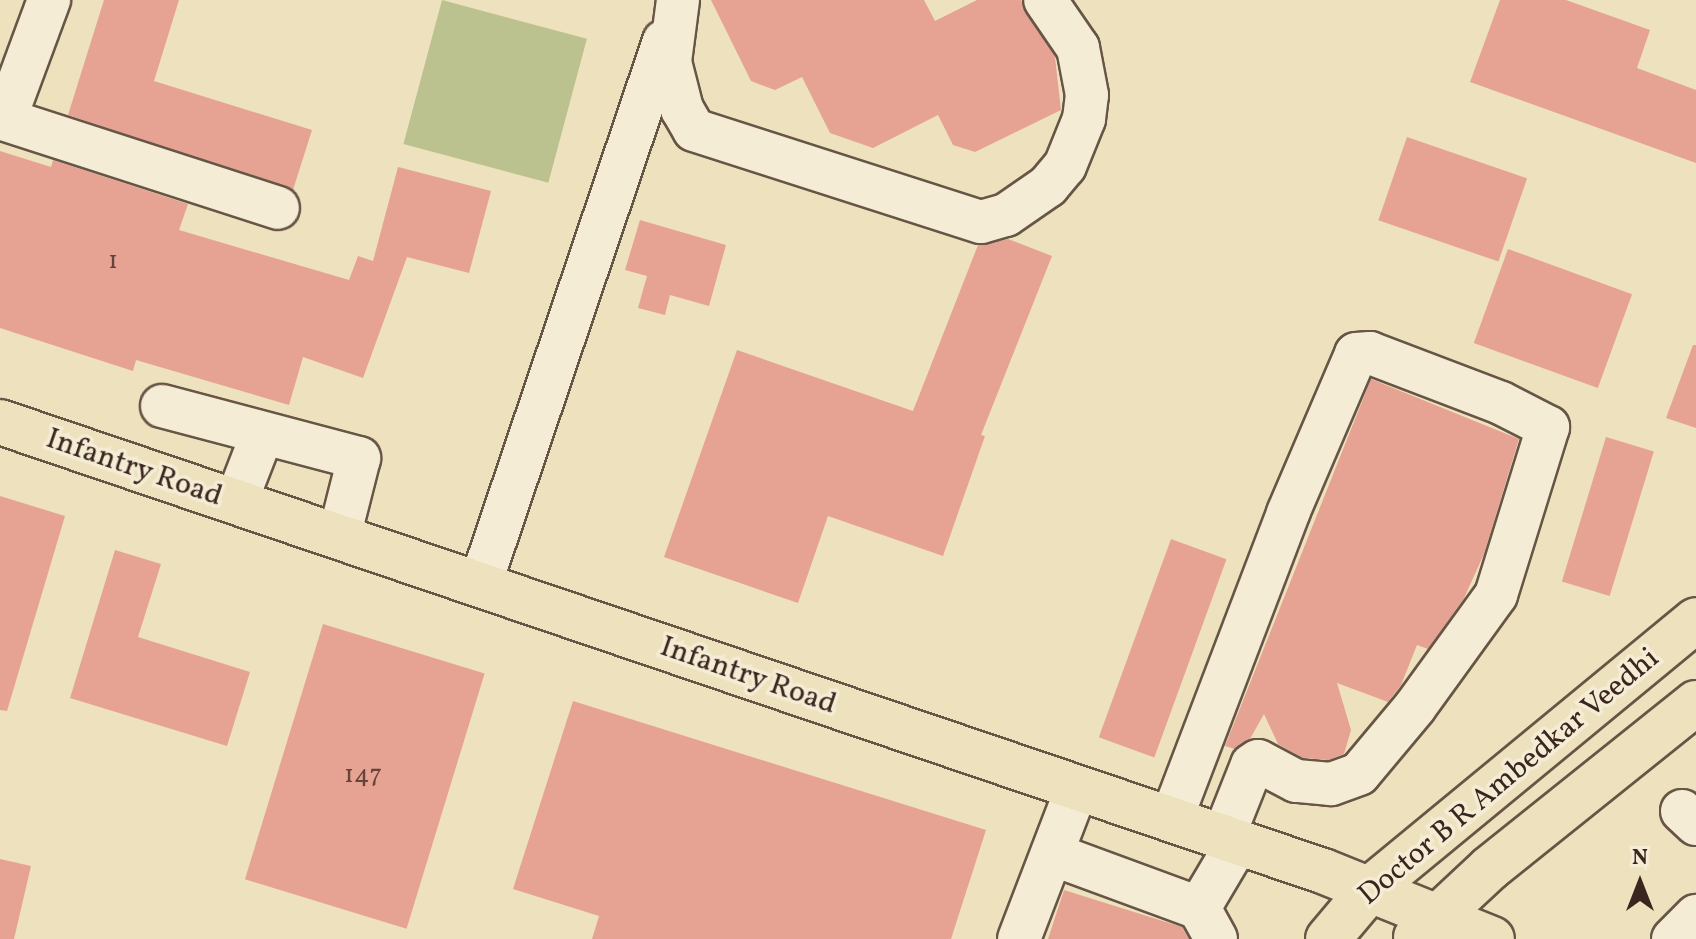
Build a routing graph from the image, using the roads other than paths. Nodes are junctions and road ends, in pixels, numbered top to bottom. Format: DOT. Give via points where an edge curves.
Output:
graph roads {
  1 [pos="49,0"];
  2 [pos="1045,0"];
  3 [pos="676,6"];
  4 [pos="2,119"];
  5 [pos="278,208"];
  6 [pos="162,406"];
  7 [pos="0,422"];
  8 [pos="262,435"];
  9 [pos="236,502"];
  10 [pos="339,537"];
  11 [pos="480,585"];
  12 [pos="1696,620"];
  13 [pos="1696,703"];
  14 [pos="1077,788"];
  15 [pos="1171,820"];
  16 [pos="1231,840"];
  17 [pos="1052,854"];
  18 [pos="1371,888"];
  19 [pos="1696,916"];
  20 [pos="1208,923"];
  21 [pos="1423,929"];
  22 [pos="1019,939"];
  23 [pos="1328,939"];
  24 [pos="1492,939"];
  25 [pos="1673,939"];
  1 -- 4 [label="lane"];
  2 -- 3 [label="lane" via="1078,48 1087,95 1084,119 1065,166 1048,186 1006,215 981,222 694,130 672,74"];
  3 -- 11 [label="lane"];
  4 -- 5 [label="lane"];
  6 -- 8 [label="lane"];
  7 -- 9 [label="main road, Infantry Road"];
  8 -- 9 [label="lane"];
  8 -- 10 [label="lane" via="359,458"];
  9 -- 10 [label="main road, Infantry Road"];
  10 -- 11 [label="main road, Infantry Road"];
  11 -- 14 [label="main road, Infantry Road"];
  12 -- 18 [label="main road, Doctor B R Ambedkar Veedhi"];
  13 -- 21 [label="main road, Doctor B R Ambedkar Veedhi"];
  14 -- 15 [label="main road, Infantry Road"];
  14 -- 17 [label="lane"];
  15 -- 16 [label="main road, Infantry Road"];
  15 -- 16 [label="lane" via="1288,513 1356,354 1370,353 1501,403 1548,427 1496,595 1415,707 1359,774 1331,784 1296,781 1258,761 1252,765"];
  16 -- 18 [label="main road, Infantry Road"];
  16 -- 20 [label="lane"];
  17 -- 20 [label="lane"];
  17 -- 22 [label="lane"];
  18 -- 21 [label="main road, Infantry Road"];
  18 -- 23 [label="main road, Doctor B R Ambedkar Veedhi"];
  19 -- 25 [label="lane"];
  21 -- 24 [label="main road, Infantry Road"];
}
